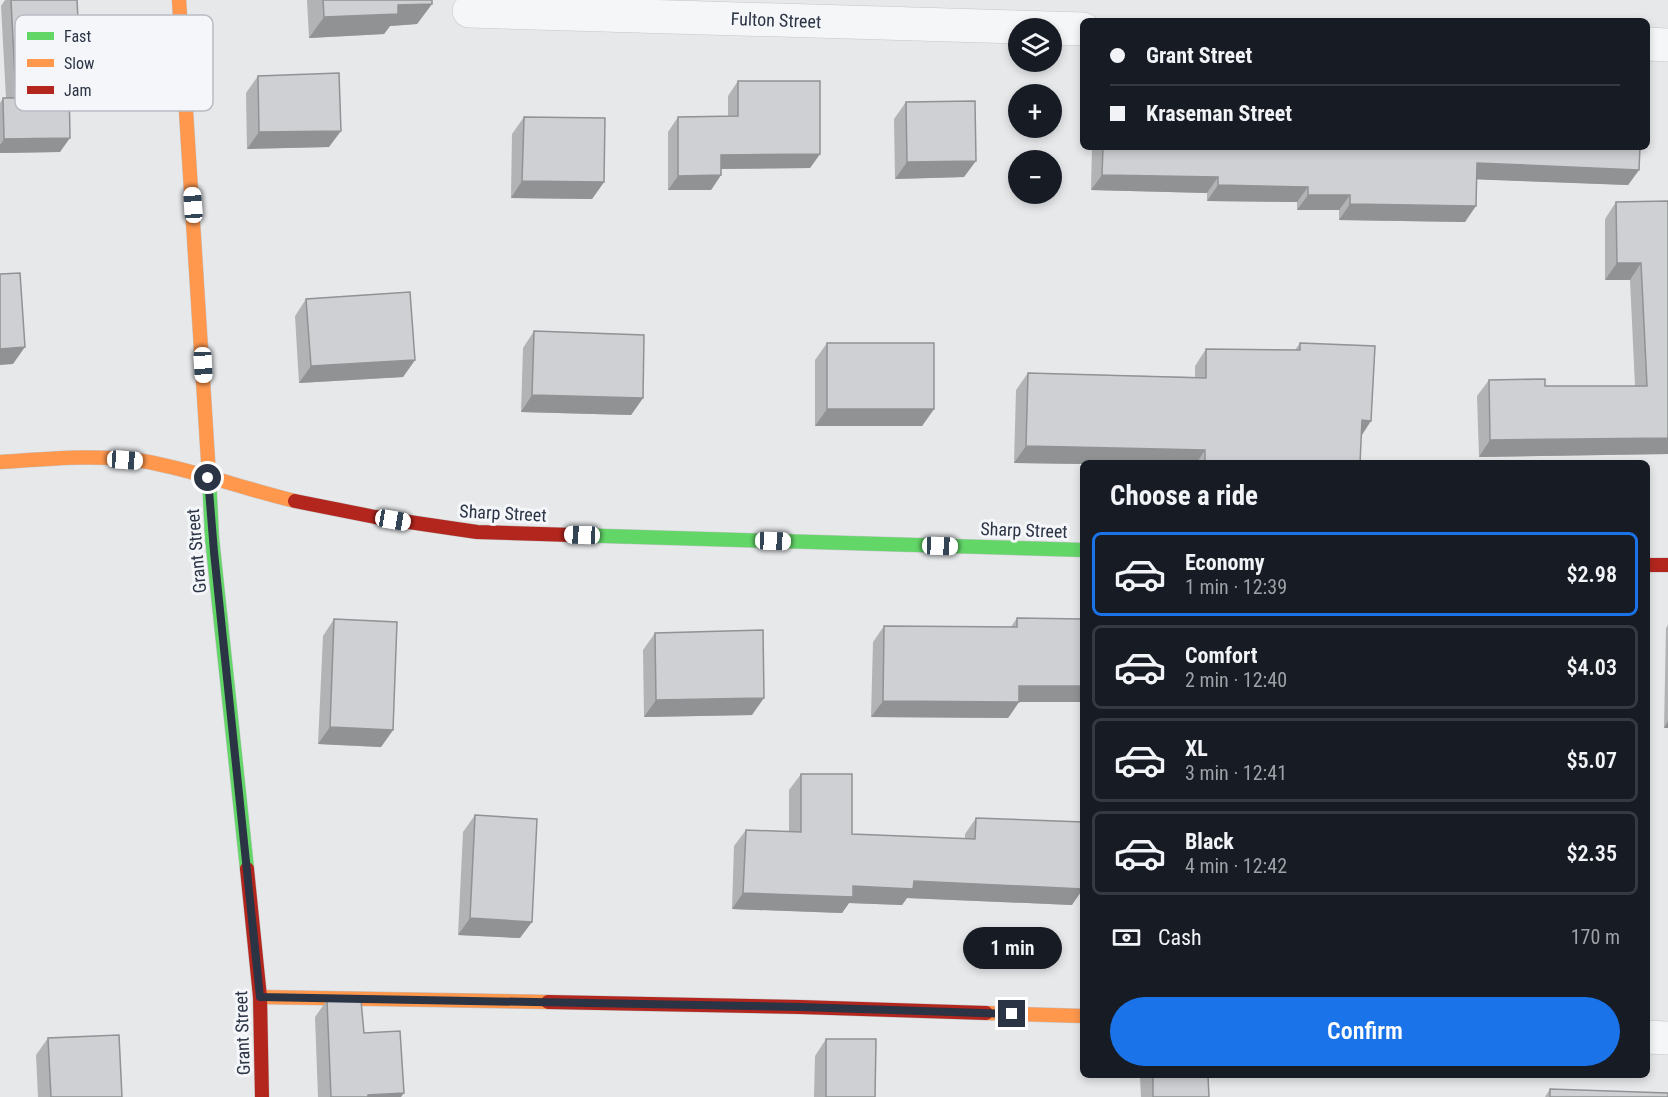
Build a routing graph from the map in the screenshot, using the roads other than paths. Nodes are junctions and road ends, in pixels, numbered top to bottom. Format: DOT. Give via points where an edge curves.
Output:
graph roads {
  1 [pos="179,0"];
  2 [pos="469,11"];
  3 [pos="180,15"];
  4 [pos="1080,29"];
  5 [pos="1650,44"];
  6 [pos="1668,45"];
  7 [pos="186,111"];
  8 [pos="0,462"];
  9 [pos="208,478"];
  10 [pos="1080,550"];
  11 [pos="1650,565"];
  12 [pos="1668,565"];
  13 [pos="260,997"];
  14 [pos="1080,1016"];
  15 [pos="1650,1037"];
  16 [pos="1668,1038"];
  17 [pos="262,1097"];
  1 -- 3 [label="street, Grant Street"];
  2 -- 4 [label="street, Fulton Street"];
  5 -- 6 [label="street"];
  7 -- 9 [label="street, Grant Street"];
  8 -- 9 [label="street, Sharp Street" via="131,460"];
  9 -- 10 [label="street, Sharp Street" via="349,512 477,532"];
  9 -- 13 [label="street, Grant Street"];
  11 -- 12 [label="street"];
  13 -- 14 [label="street"];
  13 -- 17 [label="street, Grant Street"];
  15 -- 16 [label="street"];
}
